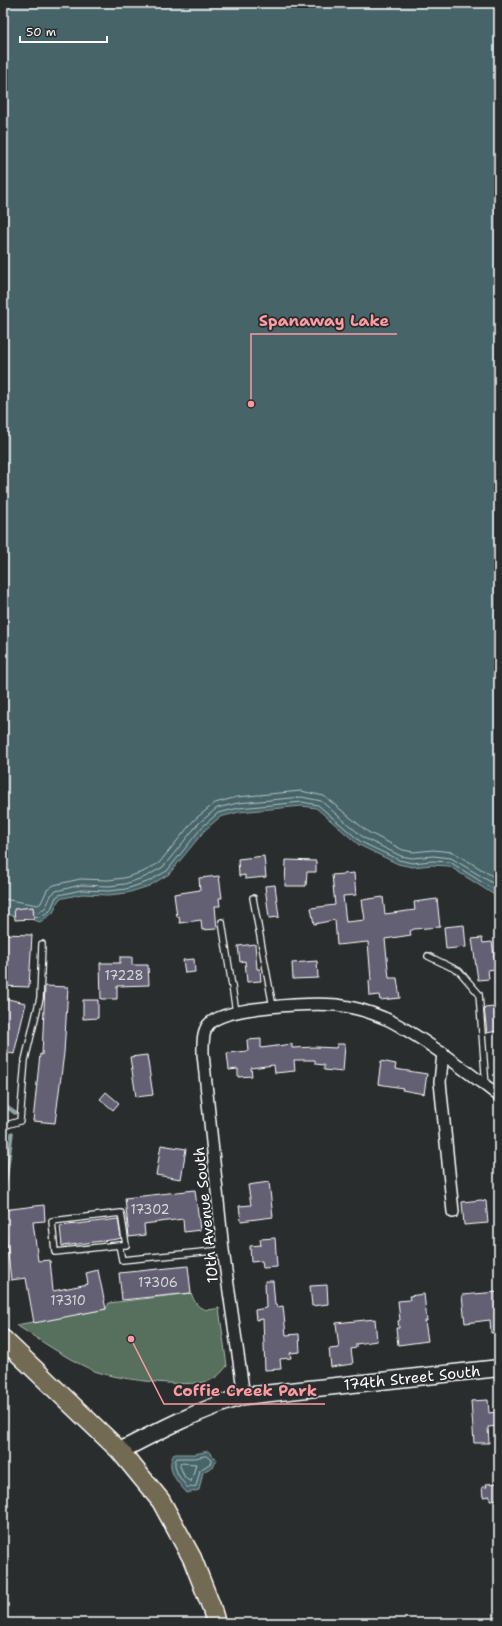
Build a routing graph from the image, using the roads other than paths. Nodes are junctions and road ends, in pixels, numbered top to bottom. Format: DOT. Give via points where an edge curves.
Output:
graph roads {
  1 [pos="253,898"];
  2 [pos="222,922"];
  3 [pos="42,944"];
  4 [pos="428,956"];
  5 [pos="274,1008"];
  6 [pos="236,1012"];
  7 [pos="442,1053"];
  8 [pos="486,1086"];
  9 [pos="499,1096"];
  10 [pos="3,1126"];
  11 [pos="453,1212"];
  12 [pos="119,1246"];
  13 [pos="223,1250"];
  14 [pos="3,1339"];
  15 [pos="499,1368"];
  16 [pos="244,1396"];
  17 [pos="120,1451"];
  18 [pos="216,1623"];
  1 -- 5 [label="lane"];
  2 -- 6 [label="lane"];
  3 -- 10 [label="lane" via="40,998 25,1060 20,1120"];
  4 -- 8 [label="lane" via="459,971 480,994"];
  5 -- 6 [label="street"];
  5 -- 7 [label="street" via="318,1004 360,1010 385,1018"];
  6 -- 13 [label="street, 10th Avenue South" via="214,1020 205,1030 203,1043"];
  7 -- 8 [label="street"];
  7 -- 11 [label="street" via="440,1082"];
  8 -- 9 [label="street"];
  12 -- 12 [label="lane" via="126,1245 121,1213 52,1222 55,1252"];
  12 -- 13 [label="lane" via="122,1260"];
  13 -- 16 [label="street, 10th Avenue South"];
  14 -- 17 [label="main road"];
  15 -- 16 [label="street, 174th Street South"];
  16 -- 17 [label="street, 174th Street South" via="181,1419"];
  17 -- 18 [label="main road" via="161,1501 192,1558"];
}
